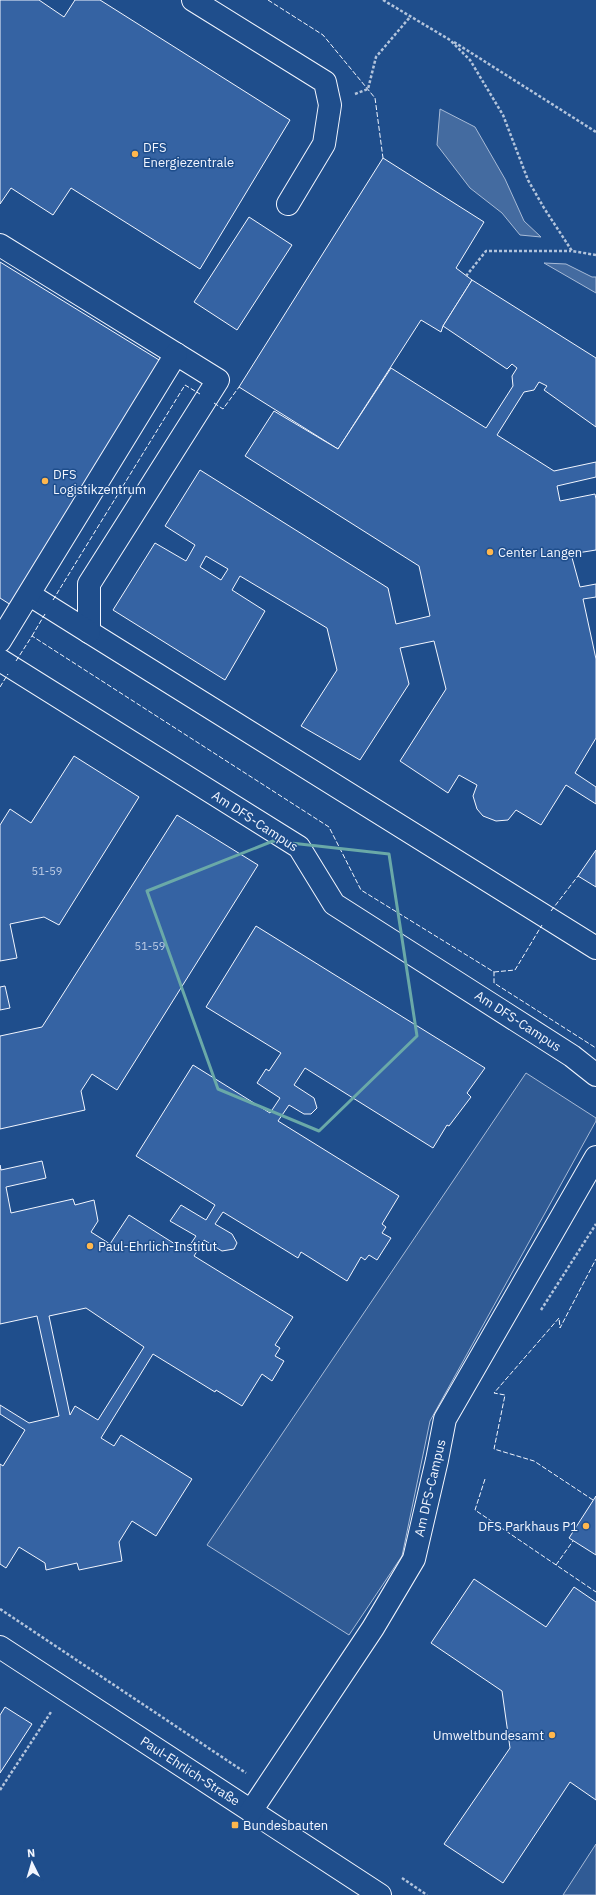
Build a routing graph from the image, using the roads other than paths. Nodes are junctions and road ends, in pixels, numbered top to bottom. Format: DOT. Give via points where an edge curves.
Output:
graph roads {
  1 [pos="194,0"];
  2 [pos="288,204"];
  3 [pos="0,245"];
  4 [pos="176,354"];
  5 [pos="30,594"];
  6 [pos="4,627"];
  7 [pos="89,632"];
  8 [pos="6,664"];
  9 [pos="596,948"];
  10 [pos="596,1076"];
  11 [pos="596,1158"];
  12 [pos="0,1647"];
  13 [pos="251,1811"];
  14 [pos="380,1895"];
  1 -- 2 [label="street" via="325,82 330,105 324,144"];
  3 -- 4 [label="street"];
  4 -- 5 [label="street"];
  4 -- 7 [label="street" via="218,380 89,584"];
  5 -- 6 [label="street"];
  5 -- 7 [label="street"];
  7 -- 9 [label="street"];
  8 -- 10 [label="street, Am DFS-Campus" via="299,847 334,904 572,1056"];
  11 -- 13 [label="street, Am DFS-Campus" via="445,1419 414,1559 373,1628"];
  12 -- 13 [label="street, Paul-Ehrlich-Straße"];
  13 -- 14 [label="street, Paul-Ehrlich-Straße"];
}
